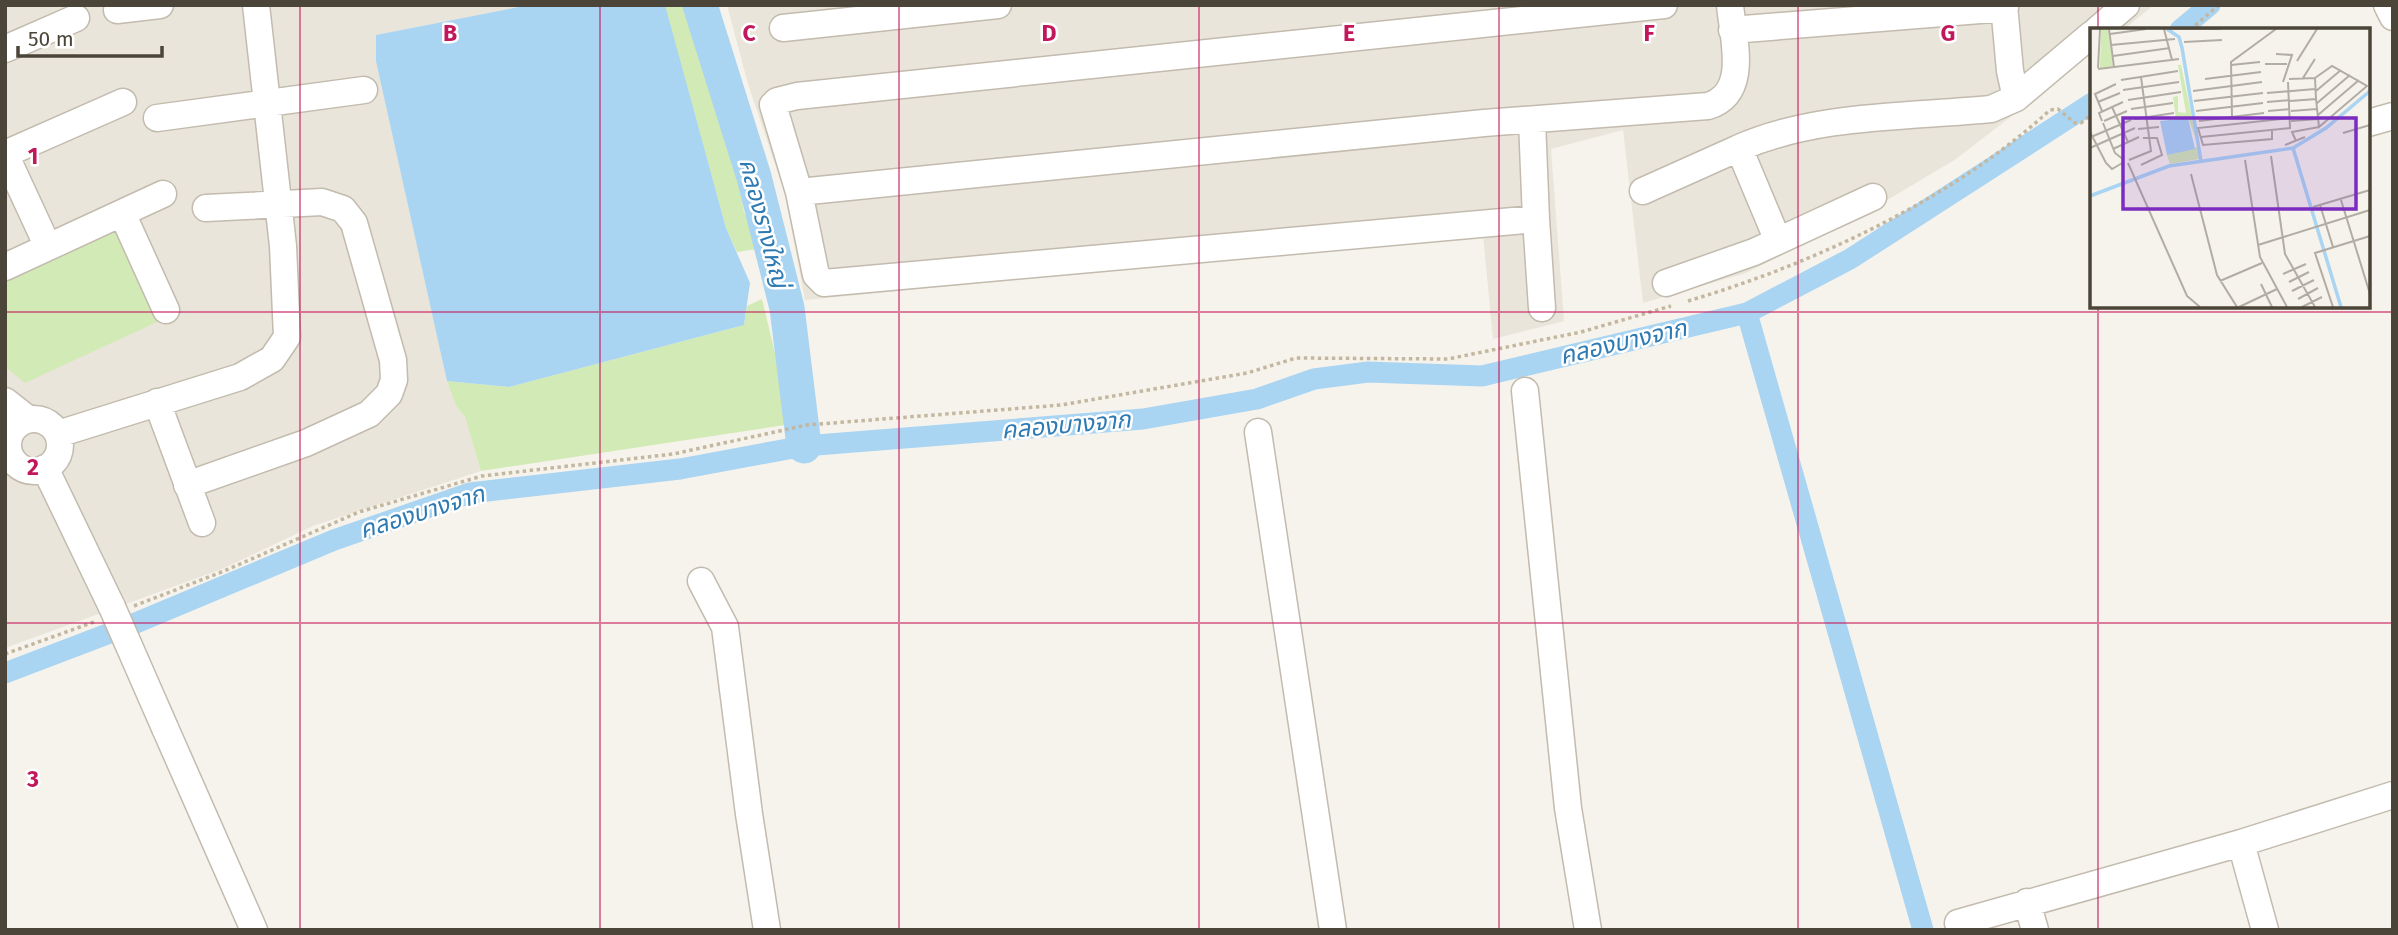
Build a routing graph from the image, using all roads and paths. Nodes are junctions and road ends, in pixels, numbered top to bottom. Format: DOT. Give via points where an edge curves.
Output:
graph roads {
  1 [pos="160,5"];
  2 [pos="256,5"];
  3 [pos="998,5"];
  4 [pos="1664,5"];
  5 [pos="2126,5"];
  6 [pos="2219,5"];
  7 [pos="2387,5"];
  8 [pos="2005,6"];
  9 [pos="117,10"];
  10 [pos="2393,17"];
  11 [pos="76,18"];
  12 [pos="1731,18"];
  13 [pos="783,28"];
  14 [pos="2099,28"];
  15 [pos="2192,28"];
  16 [pos="2090,36"];
  17 [pos="5,49"];
  18 [pos="365,90"];
  19 [pos="2016,98"];
  20 [pos="123,102"];
  21 [pos="269,103"];
  22 [pos="2090,116"];
  23 [pos="2393,116"];
  24 [pos="156,117"];
  25 [pos="1532,121"];
  26 [pos="2370,123"];
  27 [pos="1739,148"];
  28 [pos="5,154"];
  29 [pos="1643,191"];
  30 [pos="799,192"];
  31 [pos="163,194"];
  32 [pos="1873,197"];
  33 [pos="279,206"];
  34 [pos="206,208"];
  35 [pos="122,213"];
  36 [pos="1536,219"];
  37 [pos="1778,241"];
  38 [pos="48,247"];
  39 [pos="5,267"];
  40 [pos="1666,283"];
  41 [pos="1542,308"];
  42 [pos="166,310"];
  43 [pos="1525,391"];
  44 [pos="5,401"];
  45 [pos="158,402"];
  46 [pos="1258,432"];
  47 [pos="58,434"];
  48 [pos="12,442"];
  49 [pos="45,468"];
  50 [pos="187,485"];
  51 [pos="202,523"];
  52 [pos="701,581"];
  53 [pos="114,611"];
  54 [pos="5,654"];
  55 [pos="2393,795"];
  56 [pos="2241,843"];
  57 [pos="2027,902"];
  58 [pos="1958,923"];
  59 [pos="254,930"];
  60 [pos="767,930"];
  61 [pos="1333,930"];
  62 [pos="1588,930"];
  63 [pos="2035,930"];
  64 [pos="2265,930"];
  1 -- 9 [label="street"];
  2 -- 21 [label="street"];
  3 -- 13 [label="street"];
  4 -- 30 [label="street" via="785,97 773,105 773,113"];
  5 -- 14 [label="street"];
  6 -- 15 [label="path"];
  7 -- 10 [label="street"];
  8 -- 12 [label="street"];
  8 -- 19 [label="street"];
  11 -- 17 [label="street"];
  12 -- 25 [label="street" via="1736,79 1719,103"];
  16 -- 19 [label="street"];
  18 -- 21 [label="street"];
  19 -- 27 [label="street" via="1991,109 1805,127"];
  20 -- 28 [label="street"];
  21 -- 24 [label="street"];
  21 -- 33 [label="street"];
  22 -- 53 [label="path" via="2074,123 2058,108 2050,110 1966,177 1762,278 1581,332 1448,359 1296,358 1247,373 1060,405 807,425 673,454 482,476 359,512 224,572"];
  23 -- 26 [label="street"];
  25 -- 30 [label="street"];
  25 -- 36 [label="street"];
  27 -- 29 [label="street"];
  27 -- 37 [label="street"];
  28 -- 38 [label="street"];
  30 -- 36 [label="street" via="816,275 824,283"];
  31 -- 35 [label="street"];
  32 -- 37 [label="street"];
  33 -- 34 [label="street"];
  33 -- 45 [label="street" via="287,337 282,348 240,377"];
  33 -- 50 [label="street" via="322,202 343,209 355,223 393,360 394,380 382,404 369,414 306,443"];
  35 -- 38 [label="street"];
  35 -- 42 [label="street"];
  36 -- 41 [label="street"];
  37 -- 40 [label="street"];
  38 -- 39 [label="street"];
  43 -- 62 [label="street" via="1568,808"];
  44 -- 48 [label="street"];
  45 -- 47 [label="street"];
  45 -- 50 [label="street"];
  46 -- 61 [label="street"];
  47 -- 48 [label="street" via="46,421"];
  47 -- 49 [label="street" via="60,452"];
  48 -- 49 [label="street" via="25,469"];
  49 -- 53 [label="street"];
  50 -- 51 [label="street"];
  52 -- 60 [label="street" via="726,627"];
  53 -- 54 [label="path"];
  53 -- 59 [label="street, bridge"];
  55 -- 56 [label="street"];
  56 -- 57 [label="street"];
  56 -- 64 [label="street"];
  57 -- 58 [label="street"];
  57 -- 63 [label="street"];
}
